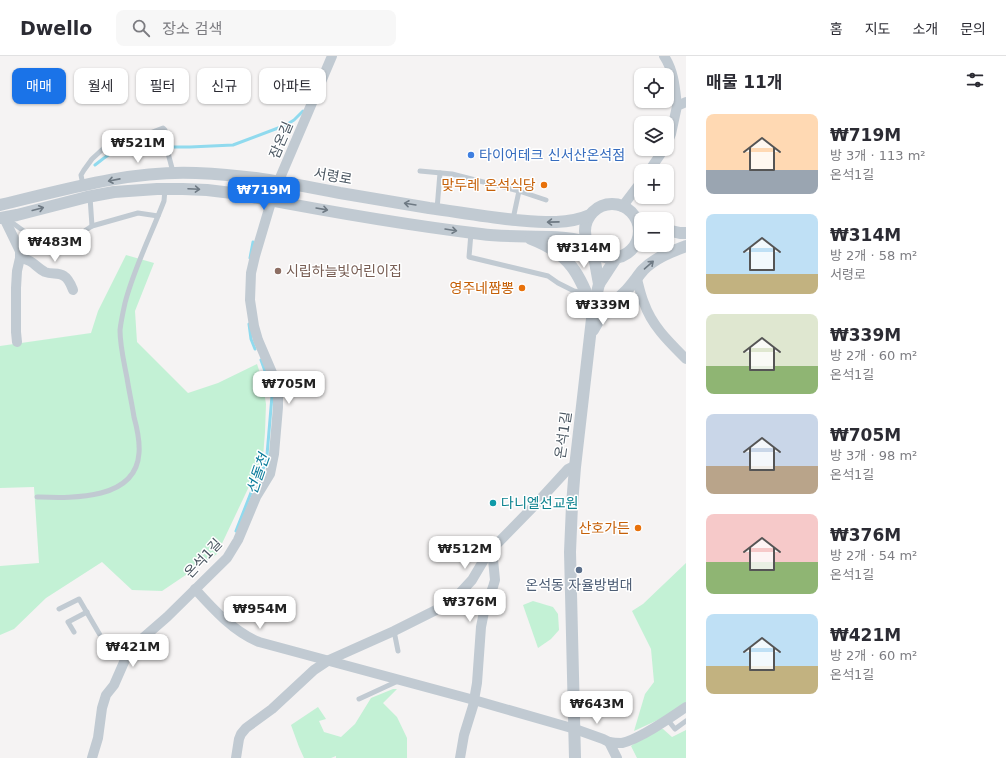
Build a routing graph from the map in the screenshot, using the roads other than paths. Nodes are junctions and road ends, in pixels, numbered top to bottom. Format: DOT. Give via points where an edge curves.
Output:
graph roads {
  1 [pos="332,56"];
  2 [pos="664,56"];
  3 [pos="681,104"];
  4 [pos="674,123"];
  5 [pos="420,171"];
  6 [pos="173,173"];
  7 [pos="440,173"];
  8 [pos="228,176"];
  9 [pos="83,186"];
  10 [pos="165,189"];
  11 [pos="275,191"];
  12 [pos="519,191"];
  13 [pos="634,191"];
  14 [pos="227,193"];
  15 [pos="342,193"];
  16 [pos="90,196"];
  17 [pos="546,200"];
  18 [pos="0,205"];
  19 [pos="622,207"];
  20 [pos="437,209"];
  21 [pos="339,212"];
  22 [pos="590,215"];
  23 [pos="158,216"];
  24 [pos="634,217"];
  25 [pos="2,218"];
  26 [pos="513,219"];
  27 [pos="92,226"];
  28 [pos="83,232"];
  29 [pos="471,233"];
  30 [pos="526,237"];
  31 [pos="39,242"];
  32 [pos="686,246"];
  33 [pos="590,247"];
  34 [pos="634,247"];
  35 [pos="20,258"];
  36 [pos="616,258"];
  37 [pos="637,279"];
  38 [pos="598,284"];
  39 [pos="73,290"];
  40 [pos="587,293"];
  41 [pos="593,310"];
  42 [pos="590,338"];
  43 [pos="17,342"];
  44 [pos="686,359"];
  45 [pos="575,467"];
  46 [pos="37,497"];
  47 [pos="492,550"];
  48 [pos="196,589"];
  49 [pos="59,609"];
  50 [pos="87,612"];
  51 [pos="394,631"];
  52 [pos="74,632"];
  53 [pos="100,635"];
  54 [pos="398,651"];
  55 [pos="329,660"];
  56 [pos="400,680"];
  57 [pos="359,699"];
  58 [pos="474,700"];
  59 [pos="686,707"];
  60 [pos="667,720"];
  61 [pos="686,721"];
  62 [pos="575,729"];
  63 [pos="609,742"];
  64 [pos="92,758"];
  65 [pos="236,758"];
  66 [pos="460,758"];
  67 [pos="575,758"];
  68 [pos="617,758"];
  1 -- 11 [label="street, 잠온길"];
  2 -- 3 [label="street"];
  3 -- 4 [label="street"];
  5 -- 7 [label="lane"];
  6 -- 8 [label="street, 서령로"];
  6 -- 9 [label="street, 서령로, one-way" via="134,176"];
  6 -- 9 [label="lane" via="163,128 116,139 92,159 84,170 81,175"];
  7 -- 12 [label="lane"];
  7 -- 20 [label="lane"];
  8 -- 11 [label="street, 서령로" via="262,179"];
  8 -- 14 [label="street"];
  9 -- 18 [label="street, 서령로"];
  10 -- 14 [label="street, 서령로, one-way"];
  10 -- 16 [label="street, 서령로"];
  10 -- 23 [label="lane" via="164,201"];
  11 -- 14 [label="street, 서령로"];
  11 -- 15 [label="street, 서령로"];
  11 -- 21 [label="street, 서령로, one-way"];
  11 -- 48 [label="street, 온석1길" via="253,266 250,300 256,333 278,395 272,468 231,554"];
  12 -- 17 [label="lane"];
  12 -- 26 [label="lane"];
  13 -- 19 [label="street"];
  20 -- 15 [label="street, 서령로, one-way"];
  15 -- 21 [label="street"];
  25 -- 16 [label="street, 서령로, one-way"];
  16 -- 27 [label="lane"];
  19 -- 22 [label="street, 서령로" via="611,204 596,209"];
  19 -- 24 [label="street"];
  20 -- 26 [label="street, 서령로"];
  21 -- 29 [label="street, 서령로, one-way"];
  22 -- 26 [label="street, 서령로, one-way" via="563,221"];
  22 -- 33 [label="street" via="585,230"];
  23 -- 27 [label="lane" via="138,213"];
  23 -- 46 [label="lane" via="131,283 120,330 138,435 139,453 136,465 126,480 105,492 66,498"];
  25 -- 31 [label="lane"];
  25 -- 35 [label="street" via="20,251"];
  27 -- 28 [label="lane"];
  28 -- 31 [label="lane"];
  28 -- 31 [label="lane" via="80,244 48,250"];
  29 -- 30 [label="street, 서령로"];
  29 -- 40 [label="lane" via="468,257 548,276 574,291"];
  30 -- 33 [label="street, 서령로" via="566,238"];
  30 -- 40 [label="street" via="564,258 574,269"];
  37 -- 32 [label="street, one-way" via="656,259"];
  33 -- 36 [label="street, 서령로" via="601,256"];
  33 -- 38 [label="street"];
  34 -- 36 [label="street" via="627,254"];
  35 -- 39 [label="street" via="32,262 46,273 64,276"];
  35 -- 43 [label="street" via="16,288"];
  36 -- 38 [label="street"];
  37 -- 42 [label="street" via="602,315"];
  37 -- 44 [label="street" via="651,319 659,332"];
  38 -- 41 [label="street, 온석1길"];
  40 -- 41 [label="street"];
  41 -- 42 [label="street, 온석1길"];
  42 -- 45 [label="street, 온석1길"];
  45 -- 47 [label="street, 온석1길" via="568,469"];
  45 -- 62 [label="street" via="570,552"];
  47 -- 51 [label="street, 온석1길" via="466,588 451,601"];
  47 -- 58 [label="street" via="495,580 480,627 478,677"];
  48 -- 55 [label="street" via="216,611 247,637"];
  48 -- 64 [label="street, 온석1길" via="128,654 114,685 106,695"];
  49 -- 50 [label="lane" via="79,599"];
  50 -- 52 [label="lane" via="68,622"];
  50 -- 53 [label="lane"];
  51 -- 54 [label="lane"];
  51 -- 55 [label="street, 온석1길"];
  55 -- 56 [label="street"];
  55 -- 65 [label="street, 온석1길" via="246,728 239,739"];
  56 -- 57 [label="lane"];
  56 -- 58 [label="street"];
  58 -- 62 [label="street"];
  58 -- 66 [label="street"];
  59 -- 60 [label="street"];
  60 -- 61 [label="lane" via="675,729"];
  60 -- 63 [label="street" via="622,743"];
  62 -- 63 [label="street"];
  62 -- 67 [label="street"];
  63 -- 68 [label="street"];
}
